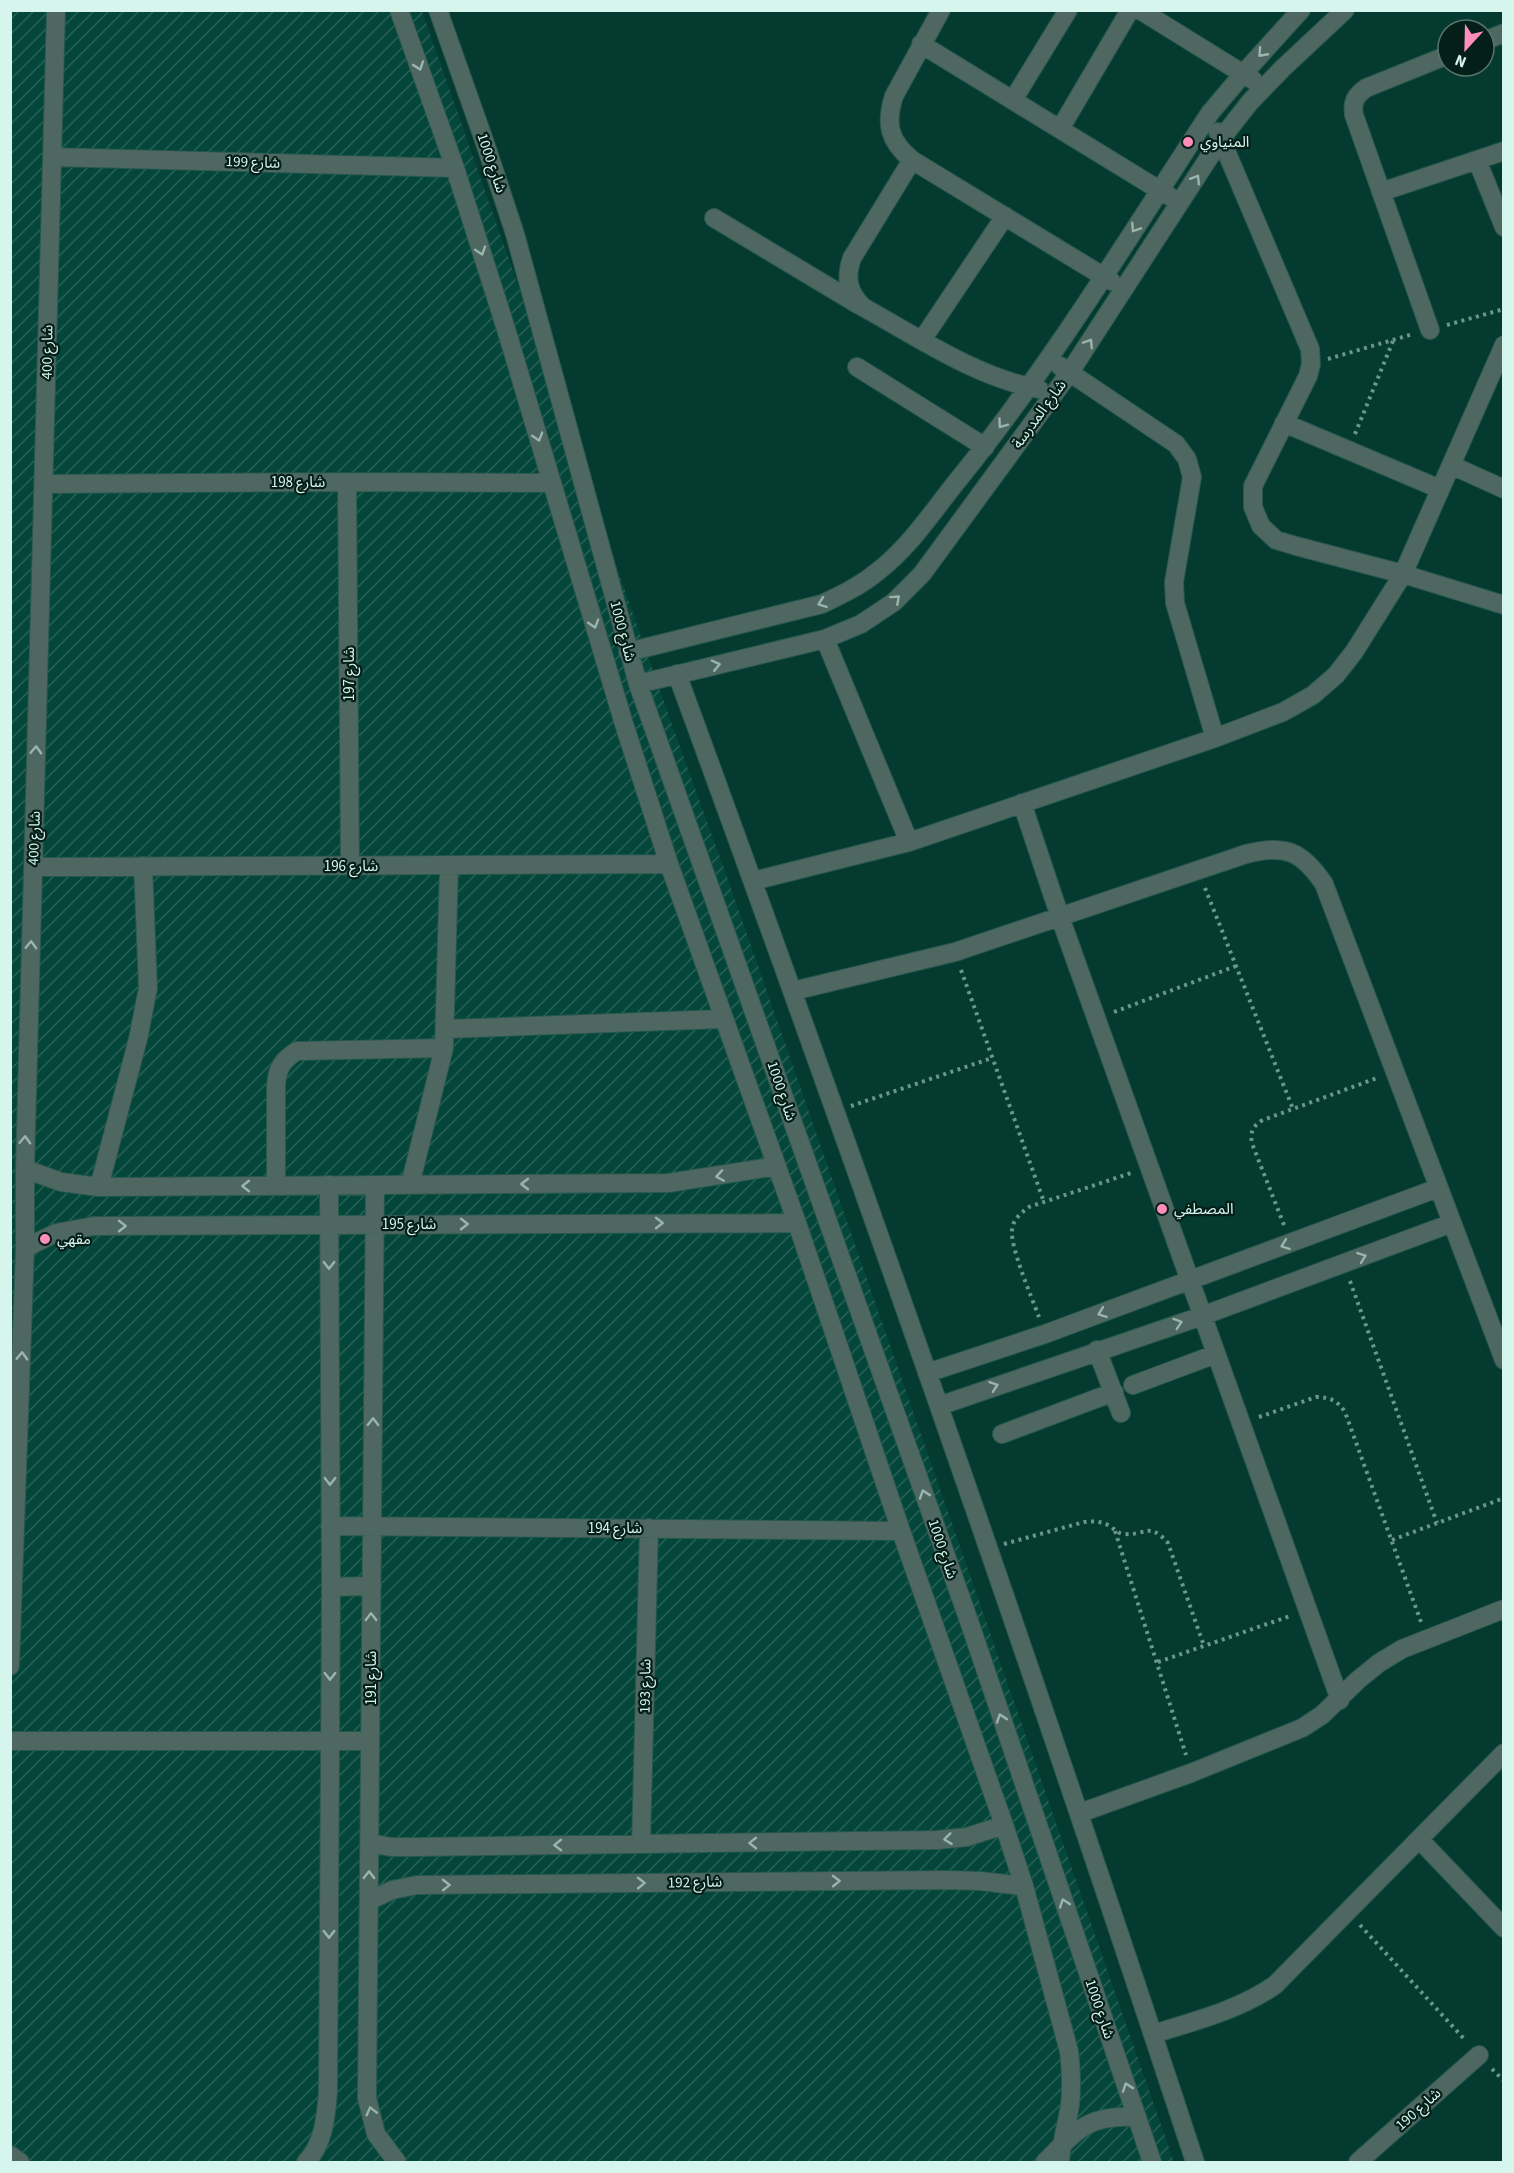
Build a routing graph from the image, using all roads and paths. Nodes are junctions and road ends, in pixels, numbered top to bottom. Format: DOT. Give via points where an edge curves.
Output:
graph roads {
  1 [pos="56,10"];
  2 [pos="399,10"];
  3 [pos="438,10"];
  4 [pos="941,10"];
  5 [pos="1068,10"];
  6 [pos="1130,10"];
  7 [pos="1140,10"];
  8 [pos="1301,10"];
  9 [pos="1343,11"];
  10 [pos="921,44"];
  11 [pos="1436,60"];
  12 [pos="1243,74"];
  13 [pos="1264,88"];
  14 [pos="1013,100"];
  15 [pos="1210,113"];
  16 [pos="1060,129"];
  17 [pos="1221,139"];
  18 [pos="1503,151"];
  19 [pos="52,157"];
  20 [pos="912,160"];
  21 [pos="1477,160"];
  22 [pos="454,168"];
  23 [pos="1160,190"];
  24 [pos="1381,192"];
  25 [pos="1181,203"];
  26 [pos="1005,216"];
  27 [pos="714,218"];
  28 [pos="1503,227"];
  29 [pos="1103,276"];
  30 [pos="1124,289"];
  31 [pos="863,307"];
  32 [pos="1503,309"];
  33 [pos="1430,330"];
  34 [pos="922,340"];
  35 [pos="1393,340"];
  36 [pos="1503,345"];
  37 [pos="1048,358"];
  38 [pos="1311,364"];
  39 [pos="857,367"];
  40 [pos="1070,372"];
  41 [pos="1029,387"];
  42 [pos="1055,392"];
  43 [pos="1284,423"];
  44 [pos="985,447"];
  45 [pos="1348,450"];
  46 [pos="1451,465"];
  47 [pos="347,482"];
  48 [pos="552,483"];
  49 [pos="44,484"];
  50 [pos="1440,489"];
  51 [pos="1503,489"];
  52 [pos="1403,574"];
  53 [pos="1503,605"];
  54 [pos="825,639"];
  55 [pos="628,652"];
  56 [pos="677,674"];
  57 [pos="638,684"];
  58 [pos="1215,738"];
  59 [pos="1022,803"];
  60 [pos="909,842"];
  61 [pos="669,864"];
  62 [pos="350,866"];
  63 [pos="449,866"];
  64 [pos="33,867"];
  65 [pos="143,867"];
  66 [pos="1198,870"];
  67 [pos="753,881"];
  68 [pos="1060,917"];
  69 [pos="955,952"];
  70 [pos="1236,966"];
  71 [pos="793,991"];
  72 [pos="723,1019"];
  73 [pos="1096,1019"];
  74 [pos="445,1029"];
  75 [pos="444,1048"];
  76 [pos="992,1058"];
  77 [pos="1394,1071"];
  78 [pos="1293,1109"];
  79 [pos="836,1111"];
  80 [pos="777,1166"];
  81 [pos="1149,1167"];
  82 [pos="25,1169"];
  83 [pos="276,1185"];
  84 [pos="329,1185"];
  85 [pos="375,1185"];
  86 [pos="410,1185"];
  87 [pos="99,1187"];
  88 [pos="1438,1188"];
  89 [pos="1044,1202"];
  90 [pos="797,1223"];
  91 [pos="1452,1223"];
  92 [pos="329,1224"];
  93 [pos="375,1224"];
  94 [pos="1291,1242"];
  95 [pos="25,1248"];
  96 [pos="1344,1263"];
  97 [pos="1190,1280"];
  98 [pos="1202,1316"];
  99 [pos="1045,1334"];
  100 [pos="1097,1350"];
  101 [pos="1216,1354"];
  102 [pos="1503,1360"];
  103 [pos="1055,1365"];
  104 [pos="927,1373"];
  105 [pos="1133,1385"];
  106 [pos="1114,1392"];
  107 [pos="939,1406"];
  108 [pos="1121,1413"];
  109 [pos="1241,1424"];
  110 [pos="1002,1434"];
  111 [pos="14,1490"];
  112 [pos="1503,1498"];
  113 [pos="1437,1523"];
  114 [pos="330,1526"];
  115 [pos="372,1526"];
  116 [pos="649,1528"];
  117 [pos="901,1531"];
  118 [pos="1115,1531"];
  119 [pos="1392,1540"];
  120 [pos="988,1548"];
  121 [pos="12,1556"];
  122 [pos="372,1586"];
  123 [pos="331,1587"];
  124 [pos="1503,1609"];
  125 [pos="1307,1610"];
  126 [pos="1427,1639"];
  127 [pos="1204,1646"];
  128 [pos="1158,1662"];
  129 [pos="10,1666"];
  130 [pos="1340,1700"];
  131 [pos="330,1740"];
  132 [pos="370,1740"];
  133 [pos="10,1742"];
  134 [pos="1503,1753"];
  135 [pos="1191,1773"];
  136 [pos="1080,1813"];
  137 [pos="1004,1825"];
  138 [pos="1419,1839"];
  139 [pos="370,1843"];
  140 [pos="641,1844"];
  141 [pos="1024,1886"];
  142 [pos="369,1901"];
  143 [pos="1347,1912"];
  144 [pos="1503,1928"];
  145 [pos="1153,2034"];
  146 [pos="1479,2055"];
  147 [pos="1503,2081"];
  148 [pos="1137,2117"];
  149 [pos="1061,2154"];
  150 [pos="10,2155"];
  151 [pos="20,2163"];
  152 [pos="306,2163"];
  153 [pos="397,2163"];
  154 [pos="1045,2163"];
  155 [pos="1152,2163"];
  156 [pos="1195,2163"];
  157 [pos="1358,2163"];
  1 -- 19 [label="street, شارع 400"];
  2 -- 22 [label="street, شارع 1000, one-way"];
  3 -- 55 [label="street, شارع 1000" via="515,234"];
  4 -- 10 [label="street"];
  5 -- 14 [label="street"];
  6 -- 16 [label="street"];
  7 -- 12 [label="street"];
  8 -- 12 [label="street, شارع المدرسة, one-way"];
  9 -- 13 [label="street, شارع المدرسة"];
  10 -- 14 [label="street"];
  10 -- 20 [label="street" via="889,110 893,138"];
  11 -- 24 [label="street" via="1357,94 1354,115"];
  12 -- 13 [label="street"];
  12 -- 15 [label="street, شارع المدرسة"];
  13 -- 17 [label="street, شارع المدرسة"];
  14 -- 16 [label="street"];
  15 -- 17 [label="street"];
  15 -- 23 [label="street, شارع المدرسة"];
  16 -- 23 [label="street"];
  25 -- 17 [label="street, شارع المدرسة, one-way"];
  17 -- 38 [label="street" via="1305,335"];
  18 -- 21 [label="street"];
  19 -- 22 [label="street, شارع 199"];
  19 -- 49 [label="street, شارع 400"];
  20 -- 26 [label="street"];
  20 -- 31 [label="street" via="852,258 848,285"];
  21 -- 24 [label="street"];
  21 -- 28 [label="street"];
  22 -- 48 [label="street, شارع 1000, one-way"];
  23 -- 25 [label="street"];
  23 -- 29 [label="street, شارع المدرسة, one-way"];
  24 -- 33 [label="street"];
  25 -- 30 [label="street, شارع المدرسة"];
  26 -- 29 [label="street"];
  26 -- 34 [label="street"];
  27 -- 31 [label="street"];
  29 -- 30 [label="street"];
  29 -- 37 [label="street, شارع المدرسة"];
  40 -- 30 [label="street, شارع المدرسة, one-way"];
  31 -- 34 [label="street"];
  32 -- 33 [label="path"];
  33 -- 35 [label="path"];
  34 -- 41 [label="street" via="979,369"];
  35 -- 38 [label="path"];
  35 -- 45 [label="path"];
  36 -- 46 [label="street"];
  37 -- 40 [label="street"];
  37 -- 41 [label="street, شارع المدرسة"];
  38 -- 43 [label="street"];
  39 -- 44 [label="street"];
  40 -- 42 [label="street, شارع المدرسة"];
  40 -- 58 [label="street" via="1176,444 1187,459 1192,477 1174,582 1175,603"];
  41 -- 42 [label="street"];
  41 -- 44 [label="street, شارع المدرسة, one-way"];
  54 -- 42 [label="street, شارع المدرسة, one-way" via="861,624 894,602 922,574"];
  43 -- 45 [label="street"];
  43 -- 52 [label="street" via="1253,486 1252,507 1261,526 1276,540"];
  44 -- 55 [label="street, شارع المدرسة, one-way" via="901,550 851,590 822,604"];
  45 -- 50 [label="street"];
  46 -- 50 [label="street"];
  46 -- 51 [label="street"];
  47 -- 48 [label="street, شارع 198"];
  47 -- 49 [label="street, شارع 198"];
  47 -- 62 [label="street, شارع 197"];
  48 -- 61 [label="street, شارع 1000, one-way"];
  64 -- 49 [label="street, شارع 400, one-way"];
  50 -- 52 [label="street"];
  52 -- 53 [label="street"];
  52 -- 58 [label="street" via="1336,675 1313,695 1283,712"];
  56 -- 54 [label="street, شارع المدرسة, one-way"];
  54 -- 60 [label="street"];
  55 -- 57 [label="street, شارع 1000"];
  56 -- 57 [label="street, شارع المدرسة"];
  56 -- 67 [label="street"];
  148 -- 57 [label="street, شارع 1000, one-way" via="969,1621"];
  58 -- 59 [label="street"];
  59 -- 60 [label="street"];
  59 -- 68 [label="street"];
  60 -- 67 [label="street"];
  61 -- 63 [label="street, شارع 196"];
  61 -- 72 [label="street, شارع 1000"];
  62 -- 63 [label="street, شارع 196"];
  62 -- 65 [label="street, شارع 196"];
  63 -- 74 [label="street"];
  64 -- 65 [label="street, شارع 196"];
  82 -- 64 [label="street, شارع 400, one-way"];
  65 -- 87 [label="street" via="148,988"];
  66 -- 68 [label="street"];
  66 -- 70 [label="path"];
  66 -- 77 [label="street" via="1269,848 1292,852 1311,865 1324,884"];
  67 -- 71 [label="street"];
  68 -- 69 [label="street"];
  68 -- 73 [label="street"];
  69 -- 71 [label="street"];
  69 -- 76 [label="path"];
  70 -- 73 [label="path"];
  70 -- 78 [label="path"];
  71 -- 79 [label="street"];
  72 -- 74 [label="street"];
  72 -- 80 [label="street, شارع 1000"];
  73 -- 81 [label="street"];
  74 -- 75 [label="street"];
  75 -- 83 [label="street" via="297,1051 285,1059 277,1071"];
  75 -- 86 [label="street"];
  76 -- 79 [label="path"];
  76 -- 89 [label="path"];
  77 -- 78 [label="path"];
  77 -- 88 [label="street"];
  78 -- 94 [label="path" via="1256,1124 1250,1139"];
  79 -- 104 [label="street"];
  80 -- 86 [label="street, one-way" via="668,1183"];
  80 -- 90 [label="street, شارع 1000"];
  81 -- 89 [label="path"];
  81 -- 97 [label="street"];
  82 -- 87 [label="street" via="61,1182"];
  82 -- 95 [label="street, شارع 400"];
  83 -- 84 [label="street"];
  83 -- 87 [label="street, one-way"];
  84 -- 85 [label="street"];
  84 -- 92 [label="street"];
  85 -- 86 [label="street"];
  85 -- 93 [label="street, شارع 191"];
  88 -- 91 [label="street"];
  88 -- 94 [label="street"];
  89 -- 99 [label="path" via="1029,1207 1012,1228 1013,1242"];
  93 -- 90 [label="street, شارع 195, one-way"];
  90 -- 117 [label="street, شارع 1000"];
  96 -- 91 [label="street, one-way"];
  91 -- 102 [label="street"];
  92 -- 93 [label="street, شارع 195"];
  95 -- 92 [label="street, شارع 195, one-way" via="56,1233 94,1226"];
  92 -- 114 [label="street, one-way"];
  115 -- 93 [label="street, شارع 191, one-way"];
  94 -- 97 [label="street, one-way"];
  111 -- 95 [label="street, شارع 400, one-way"];
  96 -- 98 [label="street"];
  96 -- 113 [label="path"];
  97 -- 98 [label="street"];
  97 -- 99 [label="street, one-way"];
  100 -- 98 [label="street, one-way"];
  98 -- 101 [label="street"];
  99 -- 103 [label="street"];
  99 -- 104 [label="street"];
  100 -- 103 [label="street"];
  100 -- 106 [label="street"];
  101 -- 105 [label="street"];
  101 -- 109 [label="street"];
  107 -- 103 [label="street, one-way"];
  104 -- 107 [label="street"];
  106 -- 108 [label="street"];
  106 -- 110 [label="street"];
  107 -- 120 [label="street"];
  109 -- 119 [label="path" via="1316,1397 1340,1404"];
  109 -- 125 [label="street"];
  111 -- 121 [label="street, شارع 400"];
  112 -- 113 [label="path"];
  113 -- 119 [label="path"];
  114 -- 115 [label="street, شارع 194"];
  114 -- 123 [label="street"];
  115 -- 116 [label="street, شارع 194"];
  115 -- 122 [label="street, شارع 191"];
  116 -- 117 [label="street, شارع 194"];
  116 -- 140 [label="street, شارع 193"];
  117 -- 137 [label="street, شارع 1000"];
  118 -- 120 [label="path" via="1096,1521 1084,1522"];
  118 -- 127 [label="path" via="1152,1531 1168,1543"];
  118 -- 128 [label="path"];
  119 -- 126 [label="path"];
  120 -- 136 [label="street"];
  121 -- 129 [label="street, شارع 400"];
  122 -- 123 [label="street"];
  132 -- 122 [label="street, شارع 191, one-way"];
  123 -- 131 [label="street, one-way"];
  124 -- 126 [label="street"];
  125 -- 127 [label="path"];
  125 -- 130 [label="street"];
  126 -- 130 [label="street" via="1379,1663"];
  127 -- 128 [label="path"];
  128 -- 135 [label="path"];
  130 -- 135 [label="street" via="1302,1728"];
  131 -- 132 [label="street"];
  131 -- 133 [label="street"];
  131 -- 152 [label="street, one-way" via="328,2092 324,2127"];
  132 -- 139 [label="street, شارع 191"];
  134 -- 138 [label="street"];
  135 -- 136 [label="street"];
  136 -- 145 [label="street"];
  137 -- 140 [label="street, one-way" via="967,1837 937,1840"];
  137 -- 141 [label="street, شارع 1000"];
  138 -- 143 [label="street"];
  138 -- 144 [label="street"];
  140 -- 139 [label="street, one-way" via="392,1847"];
  142 -- 139 [label="street, شارع 191, one-way"];
  142 -- 141 [label="street, شارع 192, one-way" via="392,1890 417,1886 946,1880"];
  141 -- 149 [label="street, شارع 1000" via="1070,2051 1070,2105"];
  153 -- 142 [label="street, شارع 191, one-way" via="376,2134 367,2098"];
  143 -- 145 [label="street" via="1275,1985 1257,1998"];
  143 -- 146 [label="path"];
  145 -- 156 [label="street"];
  146 -- 147 [label="path"];
  146 -- 157 [label="street, شارع 190"];
  148 -- 149 [label="street" via="1116,2115 1095,2121 1076,2131"];
  148 -- 155 [label="street, شارع 1000"];
  149 -- 154 [label="street"];
  150 -- 151 [label="street"];
}
